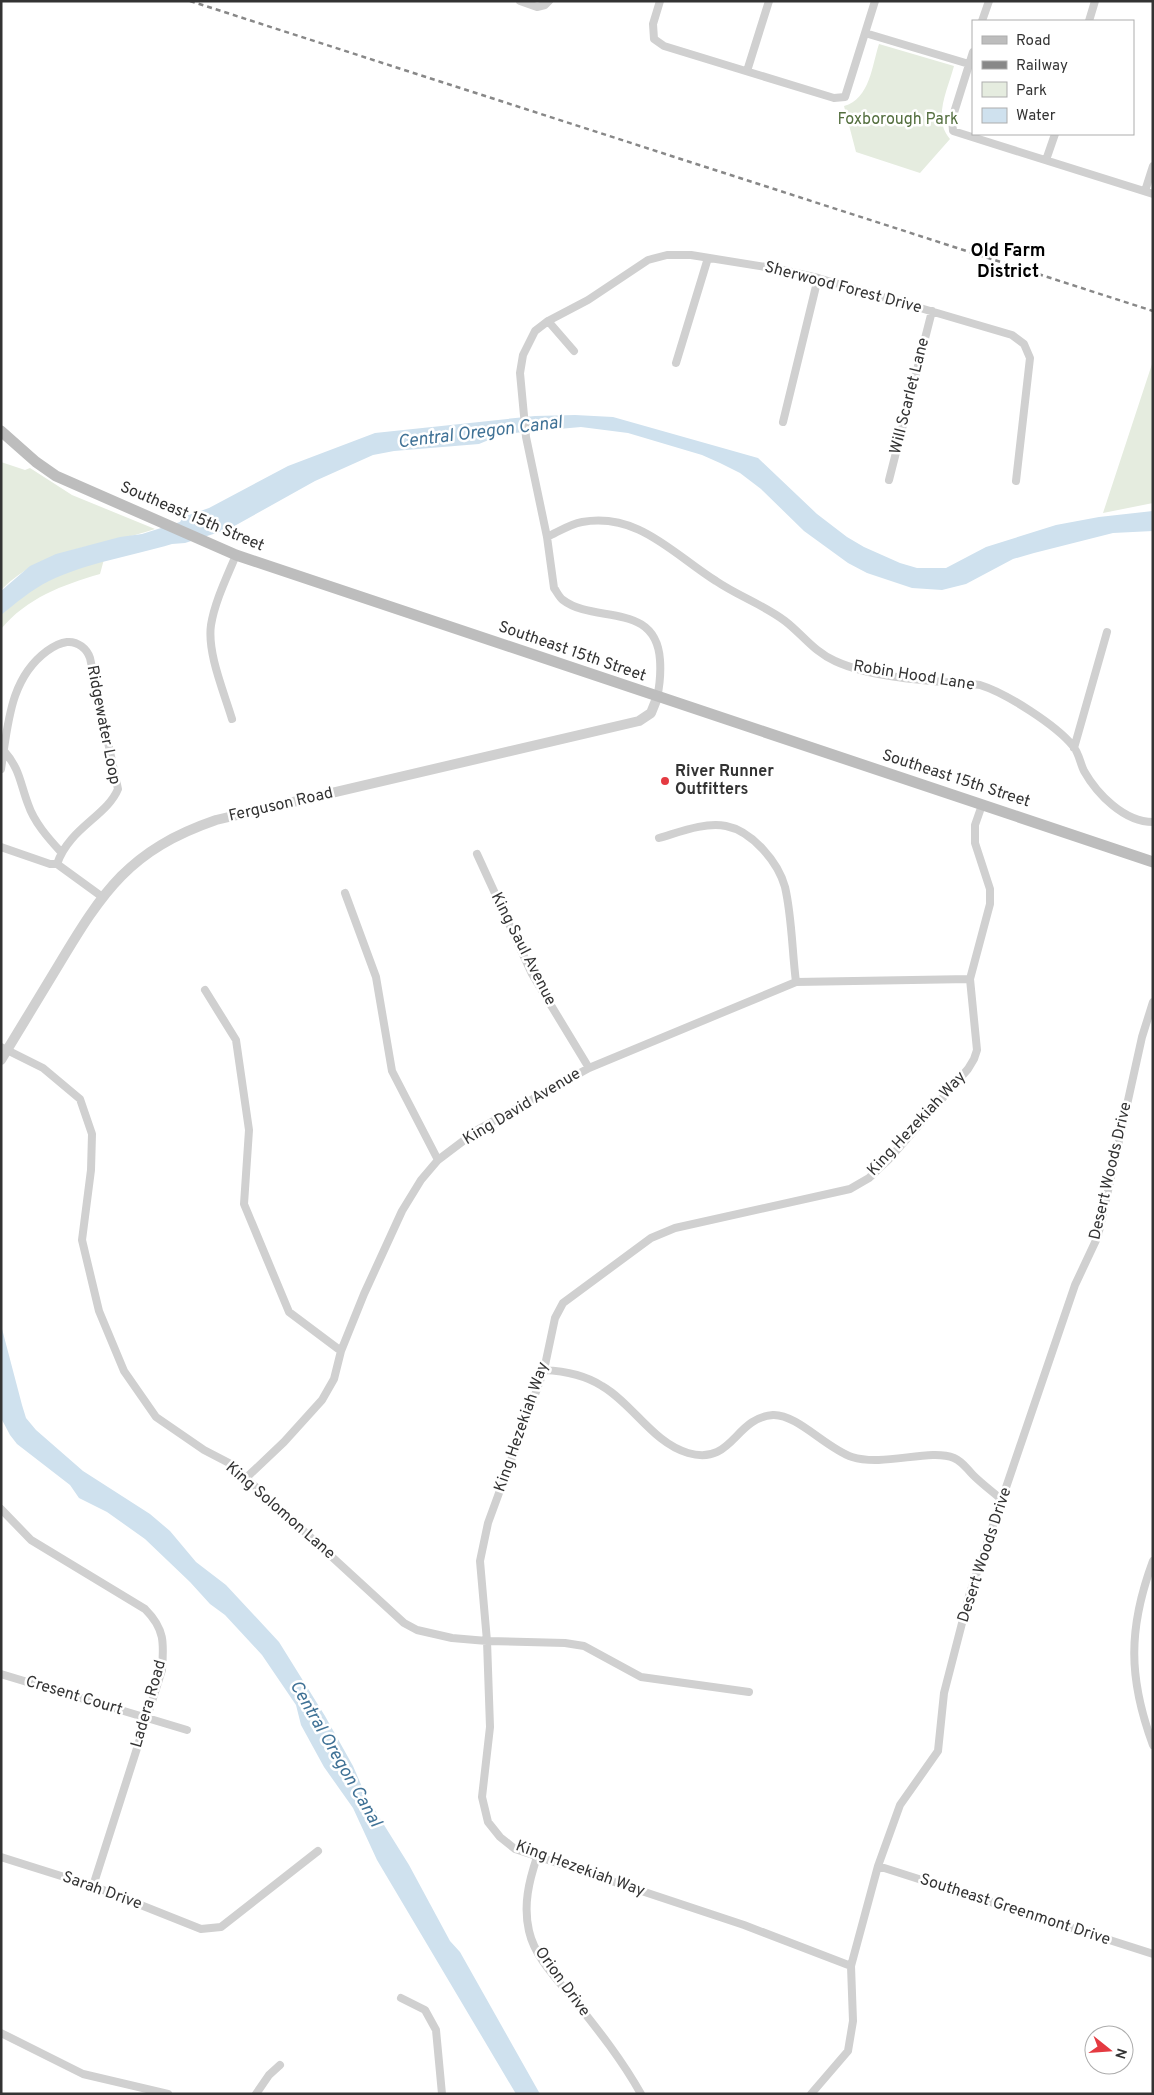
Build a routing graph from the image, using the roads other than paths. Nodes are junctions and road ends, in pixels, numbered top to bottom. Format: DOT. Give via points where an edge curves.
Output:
graph roads {
  1 [pos="520,1"];
  2 [pos="660,1"];
  3 [pos="769,1"];
  4 [pos="875,1"];
  5 [pos="988,1"];
  6 [pos="1095,1"];
  7 [pos="547,3"];
  8 [pos="982,20"];
  9 [pos="1089,20"];
  10 [pos="865,33"];
  11 [pos="972,55"];
  12 [pos="969,64"];
  13 [pos="747,71"];
  14 [pos="1054,135"];
  15 [pos="1046,160"];
  16 [pos="1153,166"];
  17 [pos="1149,193"];
  18 [pos="708,258"];
  19 [pos="818,278"];
  20 [pos="932,311"];
  21 [pos="548,321"];
  22 [pos="574,351"];
  23 [pos="676,363"];
  24 [pos="783,422"];
  25 [pos="1,431"];
  26 [pos="889,480"];
  27 [pos="1016,481"];
  28 [pos="547,537"];
  29 [pos="236,556"];
  30 [pos="1107,632"];
  31 [pos="657,698"];
  32 [pos="232,718"];
  33 [pos="1074,748"];
  34 [pos="4,752"];
  35 [pos="1,769"];
  36 [pos="982,805"];
  37 [pos="1153,822"];
  38 [pos="659,838"];
  39 [pos="1,847"];
  40 [pos="61,852"];
  41 [pos="477,854"];
  42 [pos="1153,862"];
  43 [pos="58,864"];
  44 [pos="345,893"];
  45 [pos="101,896"];
  46 [pos="970,979"];
  47 [pos="796,982"];
  48 [pos="204,990"];
  49 [pos="1153,1002"];
  50 [pos="4,1049"];
  51 [pos="1,1060"];
  52 [pos="589,1068"];
  53 [pos="438,1160"];
  54 [pos="341,1351"];
  55 [pos="544,1370"];
  56 [pos="246,1478"];
  57 [pos="1002,1500"];
  58 [pos="1,1509"];
  59 [pos="1153,1561"];
  60 [pos="487,1641"];
  61 [pos="1,1674"];
  62 [pos="749,1692"];
  63 [pos="146,1718"];
  64 [pos="187,1730"];
  65 [pos="1153,1745"];
  66 [pos="318,1851"];
  67 [pos="1,1857"];
  68 [pos="537,1857"];
  69 [pos="878,1866"];
  70 [pos="93,1886"];
  71 [pos="1153,1954"];
  72 [pos="850,1966"];
  73 [pos="401,1998"];
  74 [pos="1,2033"];
  75 [pos="280,2065"];
  76 [pos="168,2094"];
  77 [pos="256,2094"];
  78 [pos="442,2094"];
  79 [pos="641,2094"];
  80 [pos="810,2094"];
  1 -- 7 [label="street" via="537,7"];
  2 -- 13 [label="street" via="653,24 654,39 664,46"];
  3 -- 13 [label="street"];
  4 -- 10 [label="street"];
  5 -- 8 [label="street"];
  6 -- 9 [label="street"];
  10 -- 12 [label="street"];
  10 -- 13 [label="street" via="845,97 834,98"];
  11 -- 12 [label="street"];
  12 -- 15 [label="street" via="952,119 953,131"];
  14 -- 15 [label="street"];
  15 -- 17 [label="street"];
  16 -- 17 [label="street"];
  18 -- 19 [label="street, Sherwood Forest Drive"];
  18 -- 21 [label="street, Sherwood Forest Drive" via="667,255 648,260 588,300"];
  18 -- 23 [label="street"];
  19 -- 20 [label="street, Sherwood Forest Drive"];
  19 -- 24 [label="street"];
  20 -- 26 [label="street, Will Scarlet Lane"];
  20 -- 27 [label="street, Sherwood Forest Drive" via="1012,335 1024,344 1030,358"];
  21 -- 22 [label="street"];
  21 -- 28 [label="street, Sherwood Forest Drive" via="535,331 523,355 520,372 526,436"];
  25 -- 29 [label="main road, Southeast 15th Street" via="56,476"];
  28 -- 31 [label="street, Sherwood Forest Drive" via="554,588 562,600 642,624 657,642 662,681"];
  28 -- 33 [label="street, Robin Hood Lane" via="581,522 612,521 639,528 660,539 716,582 783,620 818,652 835,662 880,674 994,689 1061,733"];
  29 -- 31 [label="main road, Southeast 15th Street"];
  29 -- 32 [label="street" via="211,625 214,657"];
  30 -- 33 [label="street"];
  31 -- 36 [label="main road, Southeast 15th Street"];
  31 -- 45 [label="street, Ferguson Road" via="651,713 639,721 224,818 192,829 142,857"];
  33 -- 37 [label="street, Robin Hood Lane" via="1084,771 1102,795 1133,818"];
  34 -- 35 [label="street, Ridgewater Loop"];
  34 -- 40 [label="street" via="15,763 28,806"];
  34 -- 40 [label="street, Ridgewater Loop" via="8,718 25,673 59,643 71,642 88,651 118,789"];
  36 -- 42 [label="main road, Southeast 15th Street"];
  36 -- 46 [label="street, King Hezekiah Way" via="975,825 975,843 990,889 990,904"];
  38 -- 47 [label="street" via="708,825 739,830 753,840 778,871 784,887"];
  39 -- 43 [label="street"];
  40 -- 43 [label="street, Ridgewater Loop"];
  41 -- 52 [label="street, King Saul Avenue" via="532,974"];
  43 -- 45 [label="street"];
  44 -- 53 [label="street" via="376,978 392,1071"];
  45 -- 50 [label="street, Ferguson Road"];
  46 -- 47 [label="street, King David Avenue"];
  46 -- 55 [label="street, King Hezekiah Way" via="977,1050 974,1059 911,1135 869,1178 850,1189 675,1228 651,1238 563,1303 555,1318"];
  47 -- 52 [label="street, King David Avenue"];
  48 -- 54 [label="street" via="236,1040 249,1130 244,1204 290,1312"];
  49 -- 57 [label="street, Desert Woods Drive" via="1142,1037 1098,1236 1075,1285"];
  50 -- 51 [label="street, Ferguson Road"];
  50 -- 56 [label="street, King Solomon Lane" via="43,1068 80,1099 92,1134 82,1240 99,1310 124,1371 156,1417"];
  52 -- 53 [label="street, King David Avenue" via="479,1129"];
  53 -- 54 [label="street, King David Avenue" via="402,1211"];
  54 -- 56 [label="street, King David Avenue" via="334,1379 322,1400"];
  55 -- 57 [label="street" via="568,1372 603,1386 667,1443 687,1453 705,1456 726,1448 747,1424 774,1415 789,1418 852,1457 872,1461 940,1455 952,1457 965,1464"];
  55 -- 60 [label="street, King Hezekiah Way" via="488,1523 480,1561"];
  56 -- 60 [label="street, King Solomon Lane" via="404,1623 433,1635"];
  57 -- 69 [label="street, Desert Woods Drive" via="970,1596 944,1693 938,1751 900,1805"];
  58 -- 63 [label="street, Ladera Road" via="31,1540 145,1609 157,1621 163,1638 162,1670"];
  59 -- 65 [label="street" via="1136,1620 1132,1648 1136,1690"];
  60 -- 62 [label="street, King Solomon Lane" via="584,1646 641,1677"];
  60 -- 68 [label="street, King Hezekiah Way" via="490,1727 482,1797 488,1822 500,1837 515,1849"];
  61 -- 63 [label="street, Cresent Court"];
  63 -- 64 [label="street, Cresent Court"];
  63 -- 70 [label="street, Ladera Road"];
  66 -- 70 [label="street, Sarah Drive" via="221,1927 201,1929"];
  67 -- 70 [label="street, Sarah Drive"];
  68 -- 72 [label="street, King Hezekiah Way" via="744,1926"];
  68 -- 79 [label="street, Orion Drive" via="530,1879 526,1914 539,1955 606,2040"];
  69 -- 71 [label="street, Southeast Greenmont Drive"];
  69 -- 72 [label="street, Desert Woods Drive"];
  72 -- 80 [label="street, Desert Woods Drive" via="853,2021 848,2051"];
  73 -- 78 [label="street" via="425,2010 436,2030"];
  74 -- 76 [label="street" via="83,2074"];
  75 -- 77 [label="street" via="268,2075"];
}
